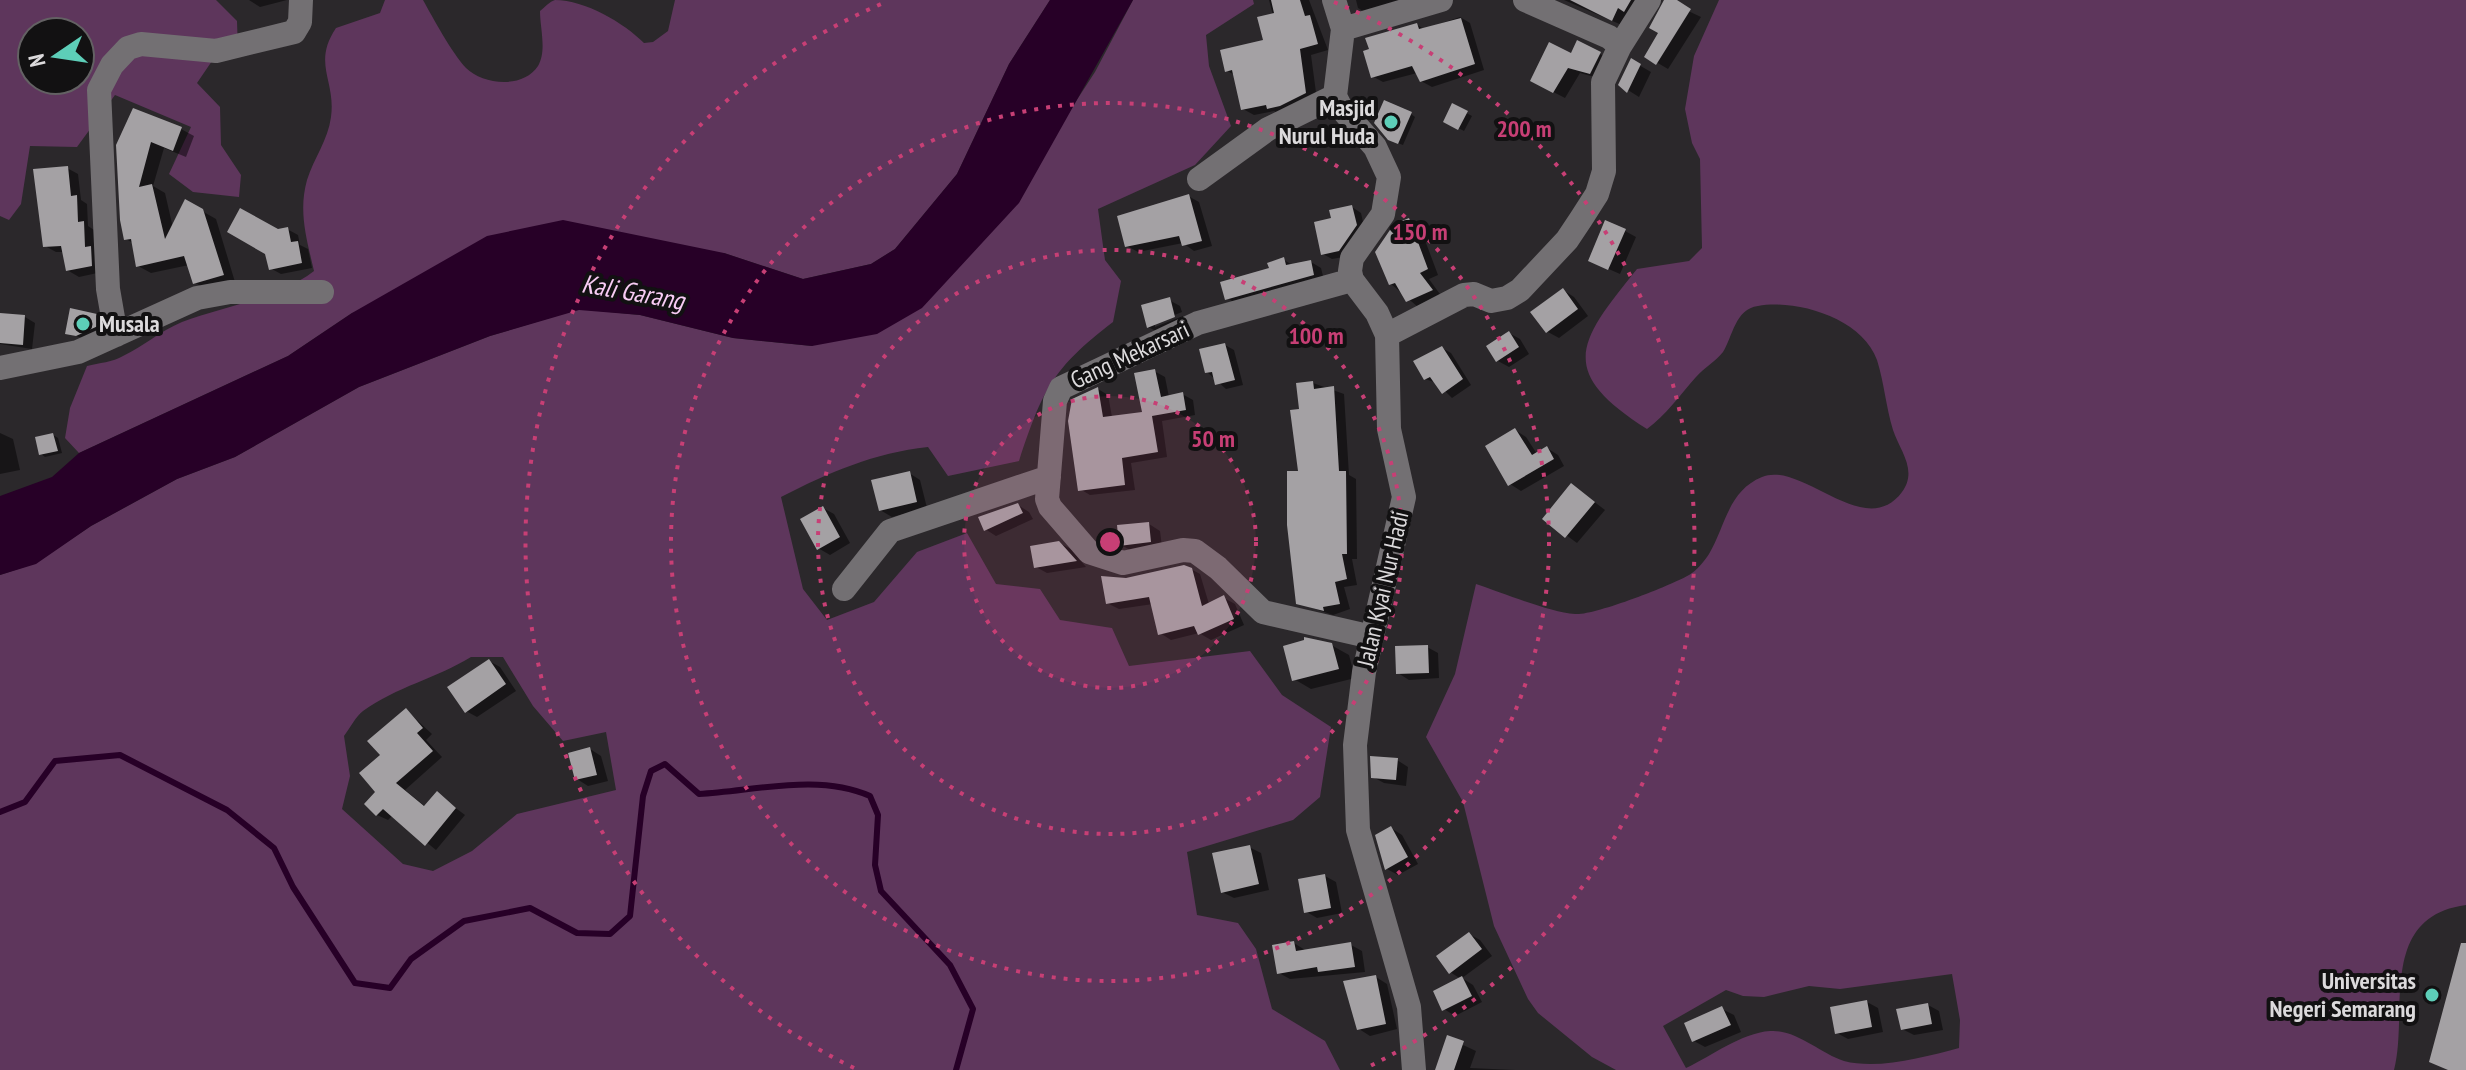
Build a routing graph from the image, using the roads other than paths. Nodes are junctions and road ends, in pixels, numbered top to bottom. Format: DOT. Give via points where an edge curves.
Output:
graph roads {
  1 [pos="301,0"];
  2 [pos="1334,0"];
  3 [pos="1441,0"];
  4 [pos="1525,0"];
  5 [pos="1649,0"];
  6 [pos="1343,29"];
  7 [pos="1620,46"];
  8 [pos="1335,96"];
  9 [pos="1199,179"];
  10 [pos="1352,280"];
  11 [pos="322,292"];
  12 [pos="116,335"];
  13 [pos="1387,335"];
  14 [pos="0,368"];
  15 [pos="1049,477"];
  16 [pos="844,589"];
  17 [pos="1372,637"];
  18 [pos="1414,1070"];
  1 -- 12 [label="street" via="294,32 216,51 141,44 128,48 112,65 99,90 108,289"];
  2 -- 6 [label="street"];
  3 -- 6 [label="street"];
  4 -- 7 [label="street"];
  5 -- 7 [label="street"];
  6 -- 8 [label="street"];
  7 -- 13 [label="street" via="1603,82 1604,171 1597,194 1567,240 1507,298 1491,301 1464,295"];
  8 -- 9 [label="street" via="1268,129"];
  8 -- 10 [label="street" via="1375,147 1389,177 1383,214 1352,258"];
  10 -- 13 [label="street, Jalan Kyai Nur Hadi"];
  10 -- 15 [label="street, Gang Mekarsari" via="1198,323 1065,384 1055,401"];
  11 -- 12 [label="street" via="230,292 197,298"];
  12 -- 14 [label="street" via="66,356"];
  13 -- 17 [label="street, Jalan Kyai Nur Hadi" via="1389,429 1404,497"];
  15 -- 16 [label="street" via="890,531"];
  15 -- 17 [label="street, Gang Mekarsari" via="1050,507 1089,552 1123,563 1195,551 1263,612"];
  17 -- 18 [label="street, Jalan Kyai Nur Hadi" via="1355,745 1358,830 1409,1007"];
}
